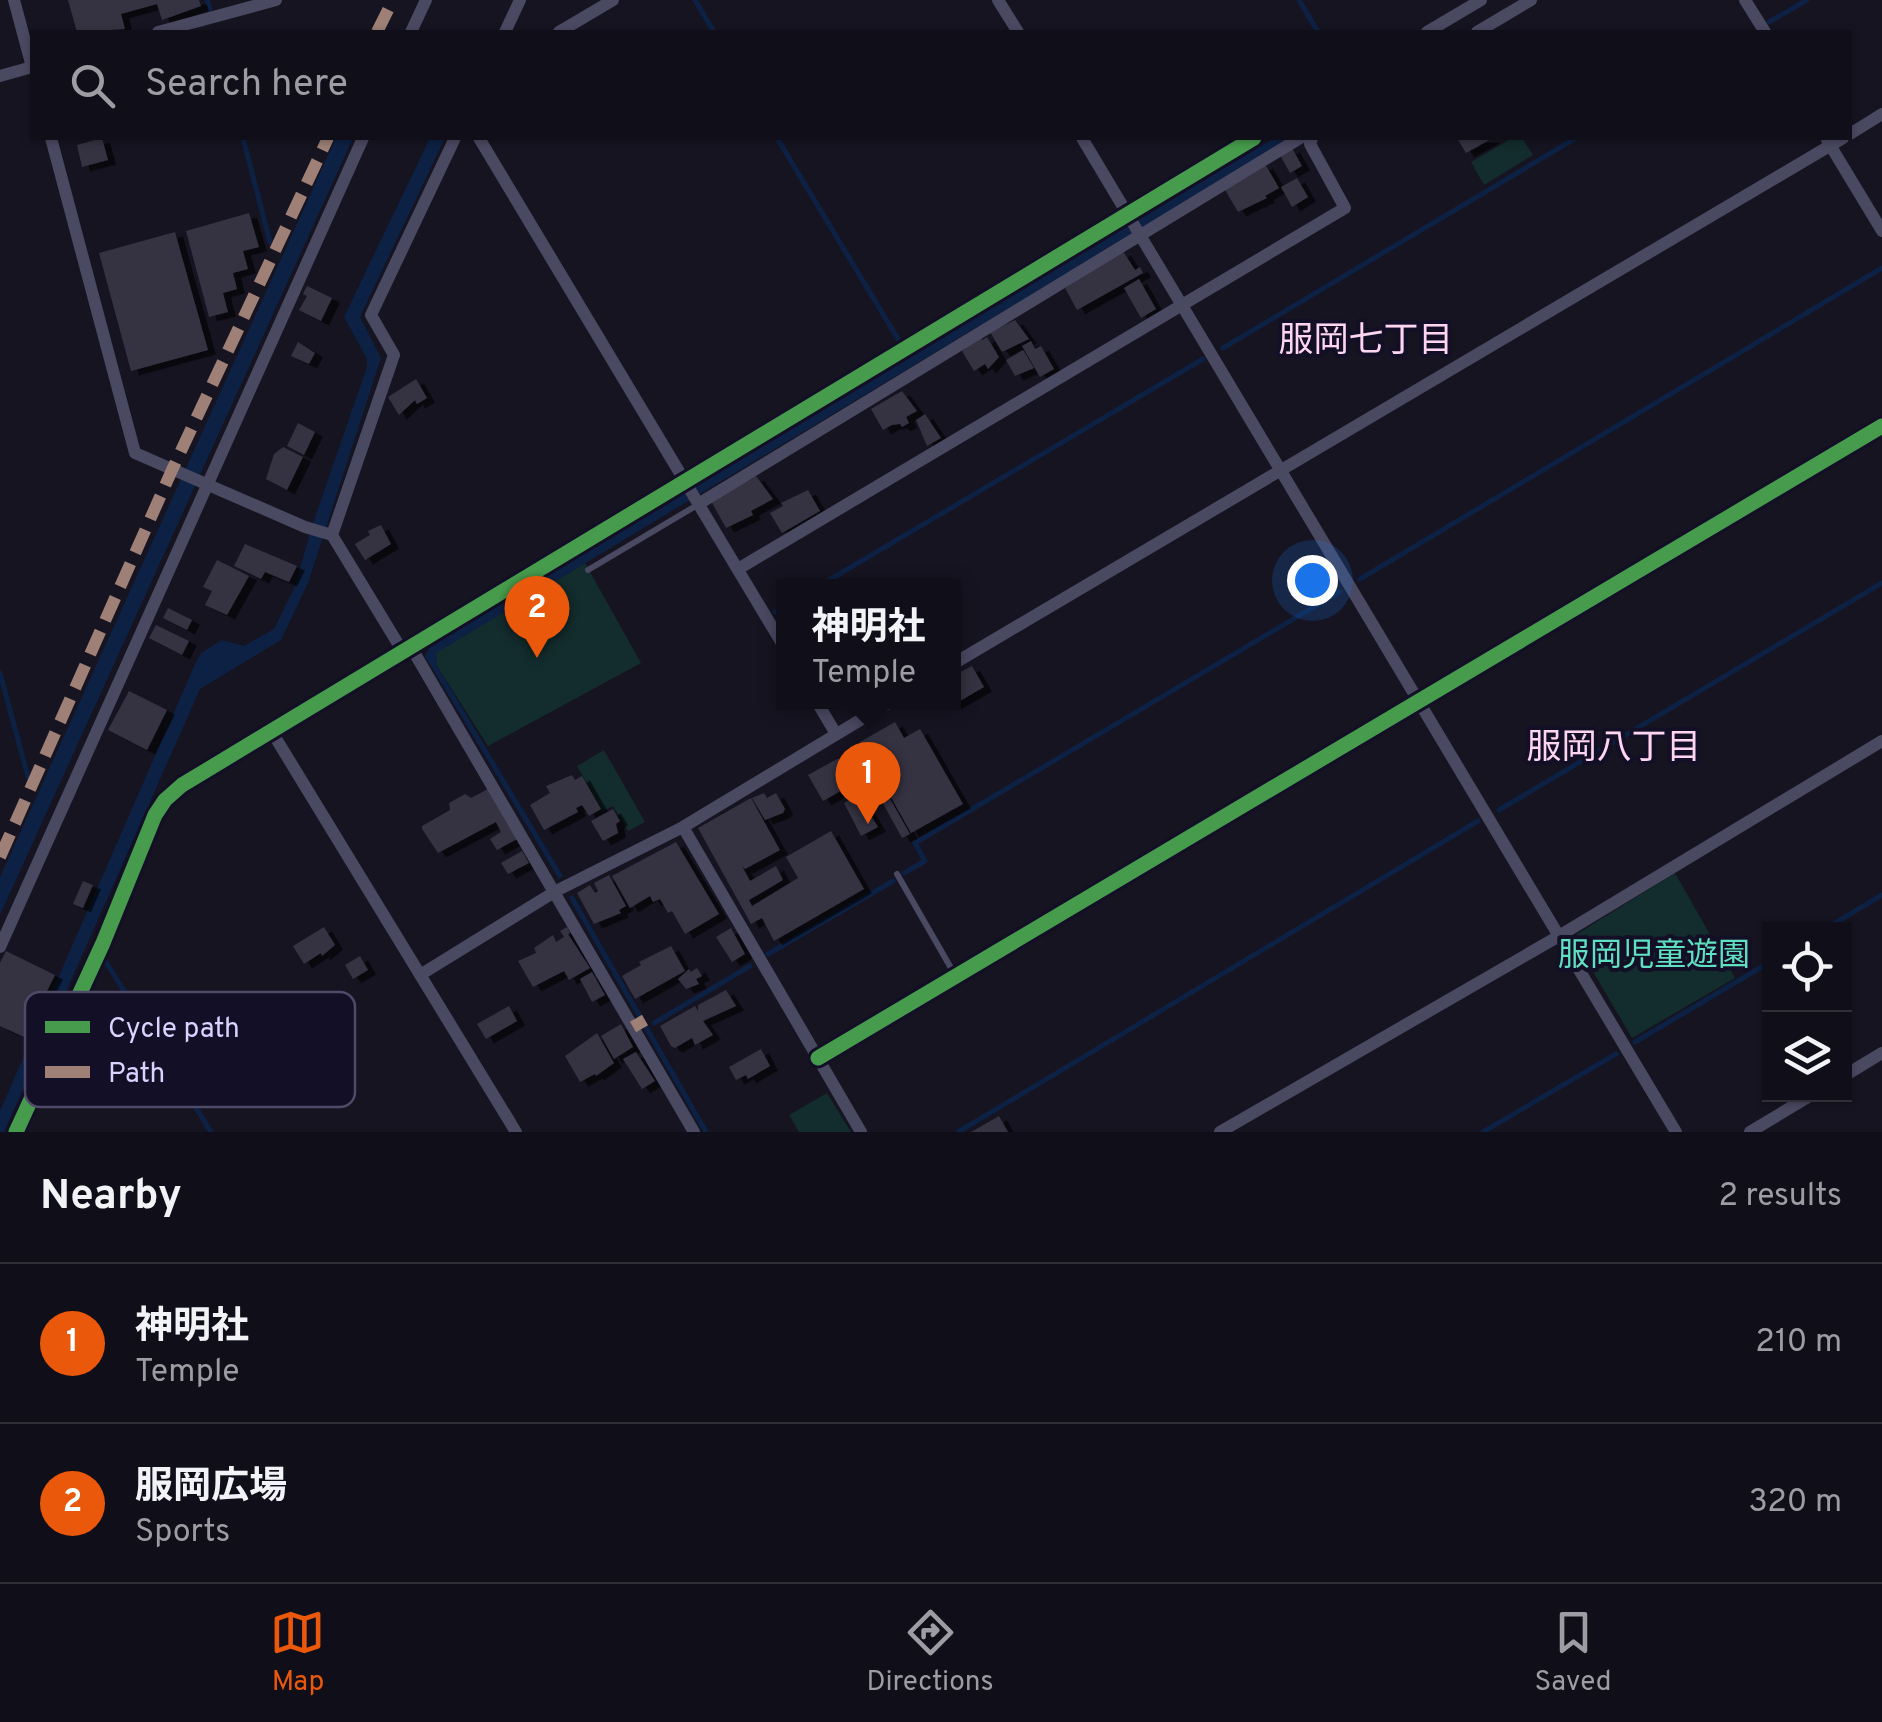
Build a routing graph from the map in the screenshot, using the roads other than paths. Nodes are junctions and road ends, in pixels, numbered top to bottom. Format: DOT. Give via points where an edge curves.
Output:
graph roads {
  1 [pos="14,0"];
  2 [pos="276,0"];
  3 [pos="426,0"];
  4 [pos="520,0"];
  5 [pos="613,0"];
  6 [pos="998,0"];
  7 [pos="1481,0"];
  8 [pos="1530,0"];
  9 [pos="1746,0"];
  10 [pos="165,30"];
  11 [pos="412,30"];
  12 [pos="506,30"];
  13 [pos="563,30"];
  14 [pos="1017,30"];
  15 [pos="1430,30"];
  16 [pos="1479,30"];
  17 [pos="1763,30"];
  18 [pos="30,60"];
  19 [pos="30,68"];
  20 [pos="0,76"];
  21 [pos="1882,114"];
  22 [pos="1852,133"];
  23 [pos="52,140"];
  24 [pos="362,140"];
  25 [pos="454,140"];
  26 [pos="480,140"];
  27 [pos="1083,140"];
  28 [pos="1251,140"];
  29 [pos="1297,140"];
  30 [pos="1311,140"];
  31 [pos="1833,140"];
  32 [pos="1128,214"];
  33 [pos="1882,231"];
  34 [pos="1139,232"];
  35 [pos="1182,305"];
  36 [pos="1882,426"];
  37 [pos="1281,470"];
  38 [pos="687,480"];
  39 [pos="203,484"];
  40 [pos="700,503"];
  41 [pos="330,535"];
  42 [pos="738,569"];
  43 [pos="588,570"];
  44 [pos="776,633"];
  45 [pos="407,650"];
  46 [pos="961,659"];
  47 [pos="1419,701"];
  48 [pos="820,709"];
  49 [pos="878,709"];
  50 [pos="272,732"];
  51 [pos="836,734"];
  52 [pos="1882,741"];
  53 [pos="683,826"];
  54 [pos="897,874"];
  55 [pos="556,891"];
  56 [pos="1559,936"];
  57 [pos="0,947"];
  58 [pos="420,976"];
  59 [pos="956,976"];
  60 [pos="80,992"];
  61 [pos="1882,1053"];
  62 [pos="818,1058"];
  63 [pos="1852,1071"];
  64 [pos="1799,1102"];
  65 [pos="28,1107"];
  66 [pos="16,1132"];
  67 [pos="516,1132"];
  68 [pos="694,1132"];
  69 [pos="861,1132"];
  70 [pos="1220,1132"];
  71 [pos="1676,1132"];
  72 [pos="1750,1132"];
  1 -- 18 [label="street"];
  2 -- 10 [label="street"];
  3 -- 11 [label="street"];
  4 -- 12 [label="street"];
  5 -- 13 [label="street"];
  6 -- 14 [label="street"];
  7 -- 15 [label="street"];
  8 -- 16 [label="street"];
  9 -- 17 [label="street"];
  19 -- 20 [label="street"];
  21 -- 22 [label="street"];
  23 -- 39 [label="street" via="135,453"];
  24 -- 39 [label="street"];
  25 -- 41 [label="street" via="371,316 394,354"];
  26 -- 38 [label="street"];
  27 -- 32 [label="street"];
  28 -- 32 [label="street"];
  29 -- 34 [label="street"];
  30 -- 35 [label="street" via="1345,208"];
  31 -- 33 [label="street"];
  31 -- 37 [label="street"];
  32 -- 34 [label="street"];
  32 -- 38 [label="street"];
  34 -- 35 [label="street"];
  34 -- 40 [label="street"];
  35 -- 37 [label="street"];
  35 -- 42 [label="street"];
  36 -- 47 [label="street"];
  37 -- 46 [label="street"];
  37 -- 47 [label="street"];
  38 -- 40 [label="street"];
  38 -- 45 [label="street"];
  39 -- 41 [label="street"];
  39 -- 57 [label="street"];
  40 -- 42 [label="street"];
  40 -- 43 [label="lane"];
  41 -- 45 [label="street"];
  42 -- 44 [label="street"];
  45 -- 50 [label="street"];
  45 -- 55 [label="street"];
  47 -- 56 [label="street"];
  47 -- 59 [label="street"];
  48 -- 51 [label="street"];
  49 -- 51 [label="street"];
  50 -- 58 [label="street"];
  50 -- 60 [label="street" via="165,800"];
  51 -- 53 [label="street"];
  52 -- 56 [label="street"];
  53 -- 55 [label="street"];
  53 -- 62 [label="street"];
  54 -- 59 [label="lane"];
  55 -- 58 [label="street"];
  55 -- 68 [label="street"];
  56 -- 70 [label="street"];
  56 -- 71 [label="street"];
  58 -- 67 [label="street"];
  59 -- 62 [label="street"];
  61 -- 63 [label="street"];
  62 -- 69 [label="street"];
  64 -- 72 [label="street"];
  65 -- 66 [label="street"];
}
